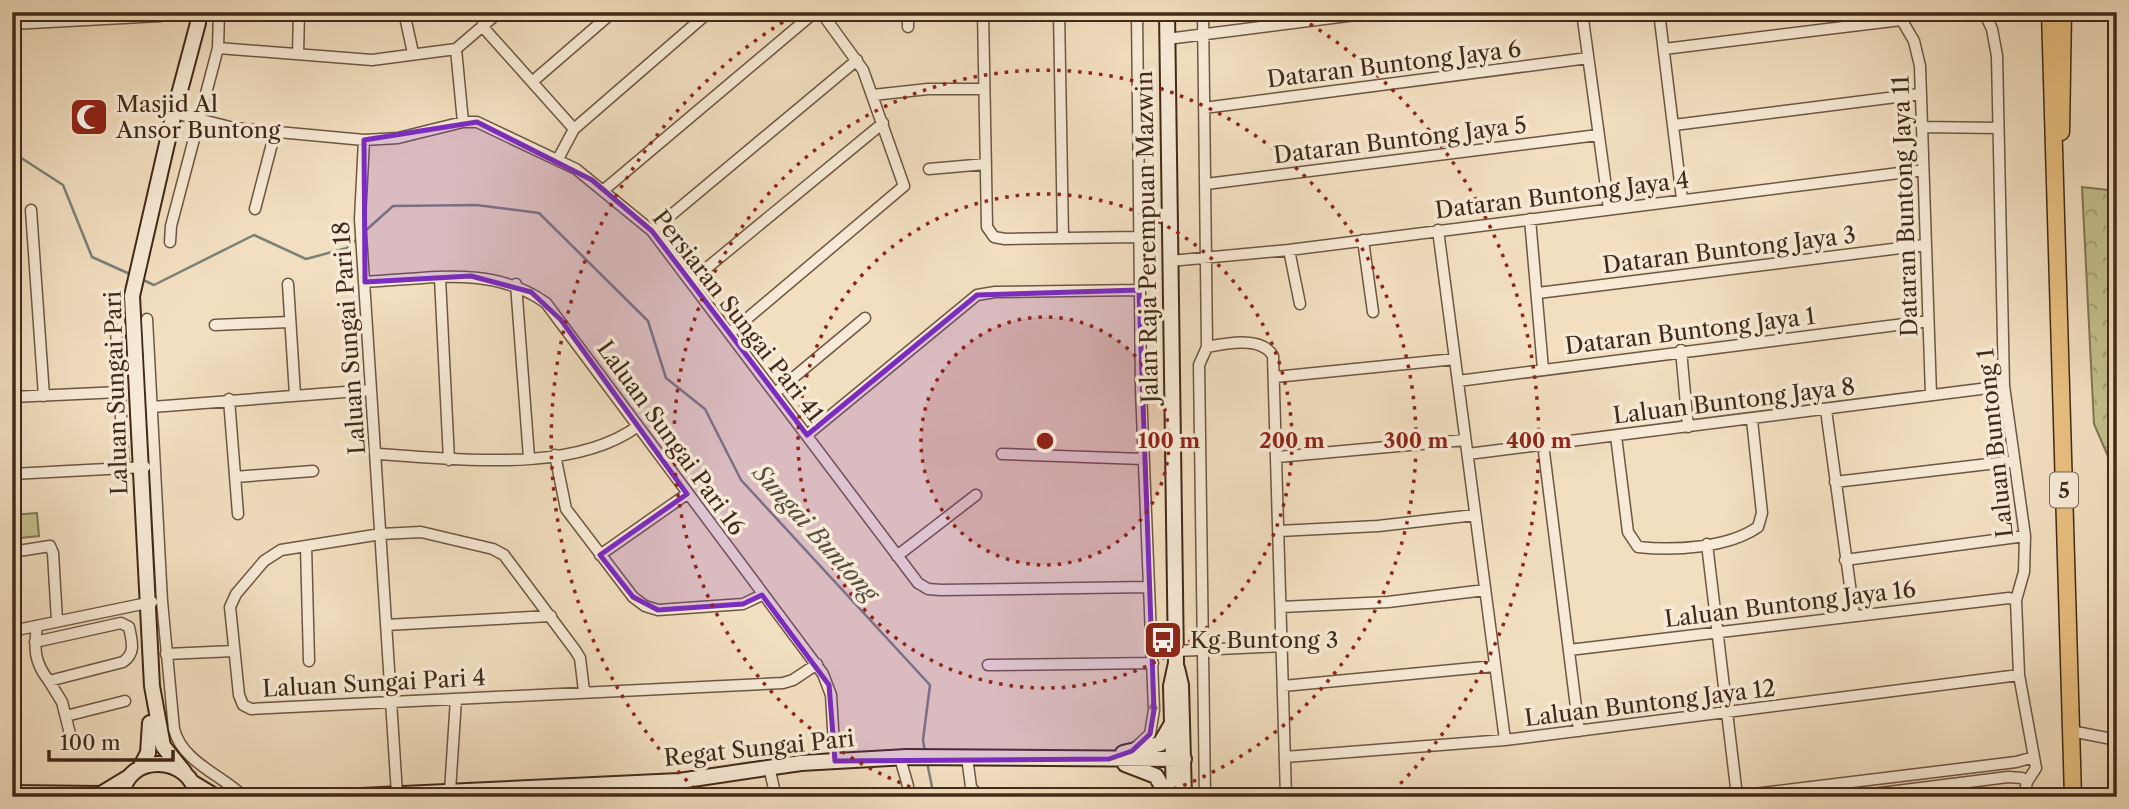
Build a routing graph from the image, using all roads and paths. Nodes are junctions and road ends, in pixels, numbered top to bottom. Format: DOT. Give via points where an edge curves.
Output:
graph roads {
  1 [pos="198,12"];
  2 [pos="219,12"];
  3 [pos="299,12"];
  4 [pos="404,12"];
  5 [pos="499,12"];
  6 [pos="614,12"];
  7 [pos="709,12"];
  8 [pos="816,12"];
  9 [pos="821,12"];
  10 [pos="908,12"];
  11 [pos="983,12"];
  12 [pos="1059,12"];
  13 [pos="1137,12"];
  14 [pos="1167,12"];
  15 [pos="1203,12"];
  16 [pos="1282,12"];
  17 [pos="1379,12"];
  18 [pos="1582,12"];
  19 [pos="1659,12"];
  20 [pos="1984,12"];
  21 [pos="2050,12"];
  22 [pos="2063,12"];
  23 [pos="164,14"];
  24 [pos="1899,16"];
  25 [pos="12,24"];
  26 [pos="1282,24"];
  27 [pos="482,26"];
  28 [pos="908,27"];
  29 [pos="1204,33"];
  30 [pos="1167,39"];
  31 [pos="218,48"];
  32 [pos="456,49"];
  33 [pos="1664,49"];
  34 [pos="412,52"];
  35 [pos="298,54"];
  36 [pos="1588,58"];
  37 [pos="857,60"];
  38 [pos="532,82"];
  39 [pos="984,89"];
  40 [pos="1920,94"];
  41 [pos="873,95"];
  42 [pos="1204,108"];
  43 [pos="173,113"];
  44 [pos="197,119"];
  45 [pos="463,122"];
  46 [pos="883,123"];
  47 [pos="1674,125"];
  48 [pos="1922,127"];
  49 [pos="1998,128"];
  50 [pos="574,129"];
  51 [pos="275,132"];
  52 [pos="1598,135"];
  53 [pos="364,140"];
  54 [pos="558,159"];
  55 [pos="986,164"];
  56 [pos="929,169"];
  57 [pos="1923,170"];
  58 [pos="2057,183"];
  59 [pos="1206,184"];
  60 [pos="605,189"];
  61 [pos="1682,200"];
  62 [pos="255,209"];
  63 [pos="1609,209"];
  64 [pos="31,210"];
  65 [pos="1530,219"];
  66 [pos="1438,230"];
  67 [pos="652,231"];
  68 [pos="1138,237"];
  69 [pos="1063,238"];
  70 [pos="1363,240"];
  71 [pos="170,242"];
  72 [pos="1925,245"];
  73 [pos="1289,250"];
  74 [pos="1206,259"];
  75 [pos="1170,261"];
  76 [pos="440,278"];
  77 [pos="691,281"];
  78 [pos="365,282"];
  79 [pos="288,284"];
  80 [pos="516,284"];
  81 [pos="1139,290"];
  82 [pos="1538,293"];
  83 [pos="1300,304"];
  84 [pos="1373,312"];
  85 [pos="147,318"];
  86 [pos="865,318"];
  87 [pos="1927,321"];
  88 [pos="289,322"];
  89 [pos="215,325"];
  90 [pos="116,330"];
  91 [pos="730,333"];
  92 [pos="1207,347"];
  93 [pos="1681,350"];
  94 [pos="1455,359"];
  95 [pos="1543,369"];
  96 [pos="1275,377"];
  97 [pos="1458,381"];
  98 [pos="2004,386"];
  99 [pos="371,390"];
  100 [pos="120,391"];
  101 [pos="775,393"];
  102 [pos="295,395"];
  103 [pos="1931,395"];
  104 [pos="44,396"];
  105 [pos="12,397"];
  106 [pos="229,399"];
  107 [pos="152,407"];
  108 [pos="1826,410"];
  109 [pos="1752,420"];
  110 [pos="638,426"];
  111 [pos="1688,427"];
  112 [pos="807,435"];
  113 [pos="1616,436"];
  114 [pos="1465,440"];
  115 [pos="1543,444"];
  116 [pos="376,454"];
  117 [pos="1002,454"];
  118 [pos="1468,454"];
  119 [pos="555,455"];
  120 [pos="1277,457"];
  121 [pos="529,458"];
  122 [pos="1143,459"];
  123 [pos="449,460"];
  124 [pos="2014,461"];
  125 [pos="155,467"];
  126 [pos="140,468"];
  127 [pos="124,469"];
  128 [pos="313,471"];
  129 [pos="12,474"];
  130 [pos="235,477"];
  131 [pos="1835,482"];
  132 [pos="687,494"];
  133 [pos="976,495"];
  134 [pos="238,514"];
  135 [pos="1475,515"];
  136 [pos="1279,531"];
  137 [pos="381,534"];
  138 [pos="2025,536"];
  139 [pos="1707,544"];
  140 [pos="306,546"];
  141 [pos="12,552"];
  142 [pos="600,555"];
  143 [pos="897,555"];
  144 [pos="1845,560"];
  145 [pos="1147,587"];
  146 [pos="1485,590"];
  147 [pos="762,595"];
  148 [pos="2016,600"];
  149 [pos="155,602"];
  150 [pos="1281,607"];
  151 [pos="1854,615"];
  152 [pos="551,616"];
  153 [pos="57,621"];
  154 [pos="386,625"];
  155 [pos="37,626"];
  156 [pos="12,631"];
  157 [pos="1717,632"];
  158 [pos="35,642"];
  159 [pos="1282,646"];
  160 [pos="1205,650"];
  161 [pos="1569,650"];
  162 [pos="234,651"];
  163 [pos="166,654"];
  164 [pos="1176,657"];
  165 [pos="309,661"];
  166 [pos="1153,663"];
  167 [pos="817,664"];
  168 [pos="988,665"];
  169 [pos="1495,666"];
  170 [pos="2019,675"];
  171 [pos="50,681"];
  172 [pos="152,686"];
  173 [pos="1283,686"];
  174 [pos="584,691"];
  175 [pos="456,698"];
  176 [pos="125,701"];
  177 [pos="391,702"];
  178 [pos="1172,712"];
  179 [pos="1727,714"];
  180 [pos="65,716"];
  181 [pos="2071,731"];
  182 [pos="1579,732"];
  183 [pos="1505,740"];
  184 [pos="2117,740"];
  185 [pos="72,743"];
  186 [pos="1132,751"];
  187 [pos="967,757"];
  188 [pos="1285,757"];
  189 [pos="2034,757"];
  190 [pos="904,758"];
  191 [pos="1110,759"];
  192 [pos="1179,759"];
  193 [pos="835,761"];
  194 [pos="769,767"];
  195 [pos="134,773"];
  196 [pos="679,781"];
  197 [pos="2027,782"];
  198 [pos="191,784"];
  199 [pos="450,791"];
  200 [pos="12,793"];
  201 [pos="488,793"];
  202 [pos="397,794"];
  203 [pos="1170,796"];
  204 [pos="1733,796"];
  205 [pos="122,797"];
  206 [pos="216,797"];
  207 [pos="244,797"];
  208 [pos="339,797"];
  209 [pos="679,797"];
  210 [pos="776,797"];
  211 [pos="900,797"];
  212 [pos="1184,797"];
  213 [pos="1205,797"];
  214 [pos="1286,797"];
  215 [pos="1849,797"];
  216 [pos="2024,797"];
  217 [pos="2073,797"];
  1 -- 43 [label="main road, Laluan Sungai Pari"];
  2 -- 31 [label="street"];
  3 -- 35 [label="street"];
  4 -- 34 [label="street"];
  5 -- 27 [label="street"];
  6 -- 38 [label="street"];
  7 -- 50 [label="street"];
  8 -- 60 [label="street"];
  9 -- 37 [label="street"];
  10 -- 28 [label="street"];
  11 -- 39 [label="street"];
  12 -- 69 [label="street"];
  13 -- 68 [label="street"];
  14 -- 30 [label="main road, Jalan Raja Perempuan Mazwin"];
  15 -- 29 [label="street"];
  16 -- 26 [label="street"];
  17 -- 26 [label="street"];
  18 -- 36 [label="street"];
  19 -- 33 [label="street"];
  20 -- 49 [label="street, Laluan Buntong 1" via="1996,42"];
  21 -- 58 [label="highway, 5"];
  22 -- 58 [label="highway, 5"];
  23 -- 25 [label="street"];
  24 -- 33 [label="street"];
  24 -- 40 [label="street, Dataran Buntong Jaya 11" via="1917,52"];
  26 -- 29 [label="street"];
  27 -- 32 [label="street"];
  27 -- 38 [label="street"];
  29 -- 30 [label="street"];
  29 -- 42 [label="street"];
  30 -- 75 [label="main road, Jalan Raja Perempuan Mazwin"];
  31 -- 35 [label="street"];
  31 -- 44 [label="street"];
  32 -- 34 [label="street"];
  32 -- 45 [label="street"];
  33 -- 47 [label="street"];
  34 -- 35 [label="street" via="372,60"];
  36 -- 42 [label="street, Dataran Buntong Jaya 6"];
  36 -- 52 [label="street"];
  37 -- 41 [label="street"];
  37 -- 67 [label="street"];
  38 -- 50 [label="street"];
  39 -- 41 [label="street"];
  39 -- 55 [label="street"];
  40 -- 47 [label="street"];
  40 -- 48 [label="street, Dataran Buntong Jaya 11"];
  41 -- 46 [label="street"];
  42 -- 59 [label="street"];
  43 -- 44 [label="street, Persiaran Sungai Pari 41"];
  43 -- 126 [label="main road, Laluan Sungai Pari" via="132,296"];
  44 -- 51 [label="street, Persiaran Sungai Pari 41"];
  44 -- 71 [label="street"];
  45 -- 53 [label="street, Persiaran Sungai Pari 41" via="398,138"];
  45 -- 54 [label="street, Persiaran Sungai Pari 41" via="490,127"];
  46 -- 77 [label="street"];
  46 -- 91 [label="street" via="904,186"];
  47 -- 61 [label="street"];
  48 -- 49 [label="street"];
  48 -- 57 [label="street, Dataran Buntong Jaya 11"];
  49 -- 98 [label="street, Laluan Buntong 1"];
  50 -- 54 [label="street"];
  51 -- 53 [label="street, Persiaran Sungai Pari 41"];
  51 -- 62 [label="street"];
  52 -- 59 [label="street, Dataran Buntong Jaya 5"];
  52 -- 63 [label="street"];
  53 -- 78 [label="street, Laluan Sungai Pari 18" via="360,219"];
  54 -- 60 [label="street, Persiaran Sungai Pari 41"];
  55 -- 56 [label="street"];
  55 -- 69 [label="street" via="987,227 994,237"];
  57 -- 61 [label="street, Dataran Buntong Jaya 4"];
  57 -- 72 [label="street, Dataran Buntong Jaya 11"];
  58 -- 181 [label="highway, 5"];
  59 -- 74 [label="street"];
  60 -- 67 [label="street, Persiaran Sungai Pari 41"];
  61 -- 63 [label="street, Dataran Buntong Jaya 4"];
  63 -- 65 [label="street, Dataran Buntong Jaya 4"];
  64 -- 104 [label="street"];
  65 -- 66 [label="street, Dataran Buntong Jaya 4"];
  65 -- 82 [label="street"];
  66 -- 70 [label="street, Dataran Buntong Jaya 4"];
  66 -- 94 [label="street"];
  67 -- 77 [label="street, Persiaran Sungai Pari 41"];
  68 -- 69 [label="street"];
  68 -- 81 [label="street"];
  70 -- 73 [label="street, Dataran Buntong Jaya 4"];
  70 -- 84 [label="street"];
  72 -- 82 [label="street, Dataran Buntong Jaya 3"];
  72 -- 87 [label="street, Dataran Buntong Jaya 11"];
  73 -- 74 [label="street, Dataran Buntong Jaya 4"];
  73 -- 83 [label="street"];
  74 -- 75 [label="street, Dataran Buntong Jaya 4"];
  74 -- 92 [label="street"];
  75 -- 164 [label="main road, Jalan Raja Perempuan Mazwin"];
  76 -- 78 [label="street, Laluan Sungai Pari 16"];
  76 -- 80 [label="street, Laluan Sungai Pari 16" via="471,276"];
  76 -- 123 [label="street"];
  77 -- 91 [label="street, Persiaran Sungai Pari 41"];
  78 -- 99 [label="street, Laluan Sungai Pari 18"];
  79 -- 88 [label="street"];
  80 -- 110 [label="street, Laluan Sungai Pari 16" via="546,303 561,320"];
  80 -- 121 [label="street"];
  81 -- 112 [label="street" via="977,295"];
  81 -- 122 [label="street"];
  82 -- 95 [label="street"];
  85 -- 107 [label="street"];
  86 -- 101 [label="street"];
  87 -- 93 [label="street, Dataran Buntong Jaya 1"];
  87 -- 103 [label="street, Dataran Buntong Jaya 11"];
  88 -- 89 [label="street"];
  88 -- 102 [label="street"];
  90 -- 100 [label="street"];
  91 -- 101 [label="street, Persiaran Sungai Pari 41"];
  92 -- 96 [label="street" via="1261,343 1273,356"];
  92 -- 160 [label="street" via="1199,365"];
  93 -- 95 [label="street, Dataran Buntong Jaya 1"];
  93 -- 111 [label="street"];
  94 -- 96 [label="street"];
  94 -- 97 [label="street"];
  95 -- 97 [label="street, Dataran Buntong Jaya 1"];
  96 -- 120 [label="street"];
  97 -- 114 [label="street"];
  98 -- 103 [label="street, Laluan Buntong Jaya 8"];
  98 -- 124 [label="street, Laluan Buntong 1"];
  99 -- 102 [label="street"];
  99 -- 116 [label="street, Laluan Sungai Pari 18"];
  100 -- 104 [label="street"];
  100 -- 127 [label="street"];
  101 -- 112 [label="street, Persiaran Sungai Pari 41"];
  102 -- 106 [label="street"];
  103 -- 108 [label="street, Laluan Buntong Jaya 8"];
  104 -- 105 [label="street"];
  106 -- 107 [label="street"];
  106 -- 130 [label="street"];
  107 -- 125 [label="street"];
  108 -- 109 [label="street, Laluan Buntong Jaya 8"];
  108 -- 131 [label="street"];
  109 -- 111 [label="street, Laluan Buntong Jaya 8"];
  109 -- 139 [label="street" via="1762,513 1758,527 1745,536"];
  110 -- 119 [label="street" via="612,440"];
  110 -- 132 [label="street, Laluan Sungai Pari 16"];
  111 -- 113 [label="street, Laluan Buntong Jaya 8"];
  112 -- 143 [label="street, Persiaran Sungai Pari 41"];
  113 -- 115 [label="street, Laluan Buntong Jaya 8"];
  113 -- 139 [label="street" via="1628,532 1638,547"];
  114 -- 118 [label="street"];
  114 -- 120 [label="street"];
  115 -- 118 [label="street, Laluan Buntong Jaya 8"];
  115 -- 161 [label="street"];
  116 -- 123 [label="street"];
  116 -- 137 [label="street, Laluan Sungai Pari 18"];
  117 -- 122 [label="street"];
  118 -- 135 [label="street"];
  119 -- 121 [label="street"];
  119 -- 142 [label="street" via="566,509"];
  120 -- 136 [label="street"];
  121 -- 123 [label="street"];
  122 -- 145 [label="street"];
  124 -- 131 [label="street"];
  124 -- 138 [label="street, Laluan Buntong 1"];
  125 -- 126 [label="street"];
  125 -- 149 [label="street"];
  126 -- 127 [label="street"];
  126 -- 149 [label="main road, Laluan Sungai Pari"];
  127 -- 129 [label="street"];
  128 -- 130 [label="street"];
  130 -- 134 [label="street"];
  131 -- 144 [label="street"];
  132 -- 142 [label="street"];
  132 -- 147 [label="street, Laluan Sungai Pari 16"];
  133 -- 143 [label="street"];
  135 -- 136 [label="street"];
  135 -- 146 [label="street"];
  136 -- 150 [label="street"];
  137 -- 140 [label="street, Laluan Sungai Pari 4"];
  137 -- 152 [label="street, Laluan Sungai Pari 4" via="421,532 494,549 512,563"];
  137 -- 154 [label="street, Laluan Sungai Pari 18"];
  138 -- 144 [label="street"];
  138 -- 148 [label="street, Laluan Buntong 1" via="2024,572"];
  139 -- 157 [label="street"];
  140 -- 162 [label="street, Laluan Sungai Pari 4" via="273,554 236,594 230,607"];
  140 -- 165 [label="street, Laluan Sungai Pari 4"];
  141 -- 153 [label="street" via="50,546"];
  142 -- 147 [label="street" via="632,597 658,610 743,604"];
  143 -- 145 [label="street, Persiaran Sungai Pari 41" via="918,583 929,589"];
  144 -- 151 [label="street"];
  145 -- 166 [label="street"];
  146 -- 150 [label="street" via="1388,602"];
  146 -- 169 [label="street"];
  147 -- 167 [label="street, Laluan Sungai Pari 16"];
  148 -- 151 [label="street, Laluan Buntong Jaya 16"];
  148 -- 170 [label="street, Laluan Buntong 1"];
  149 -- 153 [label="street"];
  149 -- 163 [label="street"];
  149 -- 172 [label="main road, Laluan Sungai Pari"];
  150 -- 159 [label="street"];
  151 -- 157 [label="street, Laluan Buntong Jaya 16"];
  152 -- 154 [label="street"];
  152 -- 174 [label="street, Laluan Sungai Pari 4" via="580,658"];
  153 -- 155 [label="street"];
  154 -- 177 [label="street, Laluan Sungai Pari 18"];
  155 -- 156 [label="street"];
  155 -- 158 [label="street"];
  157 -- 161 [label="street, Laluan Buntong Jaya 16"];
  157 -- 179 [label="street"];
  158 -- 171 [label="street" via="38,664"];
  158 -- 171 [label="street" via="121,623 129,628 133,650 123,662"];
  159 -- 160 [label="street"];
  159 -- 173 [label="street"];
  160 -- 164 [label="street"];
  160 -- 213 [label="street"];
  161 -- 182 [label="street"];
  162 -- 163 [label="street"];
  162 -- 177 [label="street, Laluan Sungai Pari 4" via="239,695 251,709"];
  163 -- 207 [label="street" via="176,739"];
  164 -- 178 [label="main road, Jalan Raja Perempuan Mazwin"];
  164 -- 192 [label="main road" via="1181,685"];
  166 -- 168 [label="street"];
  186 -- 166 [label="street, one-way" via="1148,738 1153,724"];
  167 -- 174 [label="street, Laluan Sungai Pari 4" via="783,683"];
  167 -- 193 [label="street, Laluan Sungai Pari 16" via="831,695"];
  169 -- 173 [label="street"];
  169 -- 183 [label="street"];
  170 -- 179 [label="street, Laluan Buntong Jaya 12"];
  170 -- 189 [label="street, Laluan Buntong 1"];
  171 -- 180 [label="street"];
  172 -- 195 [label="main road" via="150,741"];
  172 -- 198 [label="main road, Laluan Sungai Pari" via="163,746"];
  173 -- 188 [label="street"];
  174 -- 175 [label="street, Laluan Sungai Pari 4"];
  175 -- 177 [label="street, Laluan Sungai Pari 4"];
  175 -- 199 [label="street"];
  176 -- 180 [label="street"];
  177 -- 202 [label="street, Laluan Sungai Pari 18"];
  178 -- 186 [label="main road" via="1170,729 1160,744"];
  178 -- 192 [label="main road, Jalan Raja Perempuan Mazwin"];
  179 -- 182 [label="street, Laluan Buntong Jaya 12"];
  179 -- 204 [label="street"];
  180 -- 185 [label="street"];
  181 -- 184 [label="street"];
  181 -- 217 [label="highway, 5"];
  182 -- 183 [label="street, Laluan Buntong Jaya 12"];
  183 -- 188 [label="street, Laluan Buntong Jaya 12"];
  186 -- 191 [label="main road"];
  187 -- 190 [label="main road, Regat Sungai Pari"];
  187 -- 191 [label="main road, Regat Sungai Pari"];
  187 -- 203 [label="street" via="971,787 986,797"];
  188 -- 214 [label="street"];
  189 -- 197 [label="street, Laluan Buntong 1" via="2036,768"];
  189 -- 204 [label="street"];
  190 -- 193 [label="main road, Regat Sungai Pari"];
  190 -- 211 [label="street" via="908,786"];
  191 -- 192 [label="main road, Regat Sungai Pari"];
  191 -- 203 [label="main road" via="1145,769"];
  192 -- 203 [label="main road, Jalan Raja Perempuan Mazwin"];
  192 -- 212 [label="main road"];
  193 -- 194 [label="main road, Regat Sungai Pari"];
  194 -- 196 [label="main road, Regat Sungai Pari"];
  194 -- 210 [label="street"];
  195 -- 198 [label="main road" via="162,763"];
  195 -- 200 [label="main road" via="102,794"];
  195 -- 205 [label="main road"];
  196 -- 201 [label="main road, Regat Sungai Pari"];
  196 -- 209 [label="street"];
  197 -- 215 [label="street" via="2008,777"];
  197 -- 216 [label="street, Laluan Buntong 1"];
  198 -- 206 [label="main road, Laluan Sungai Pari"];
  199 -- 201 [label="main road, Regat Sungai Pari"];
  199 -- 202 [label="main road, Regat Sungai Pari"];
  202 -- 208 [label="main road, Regat Sungai Pari"];
}
